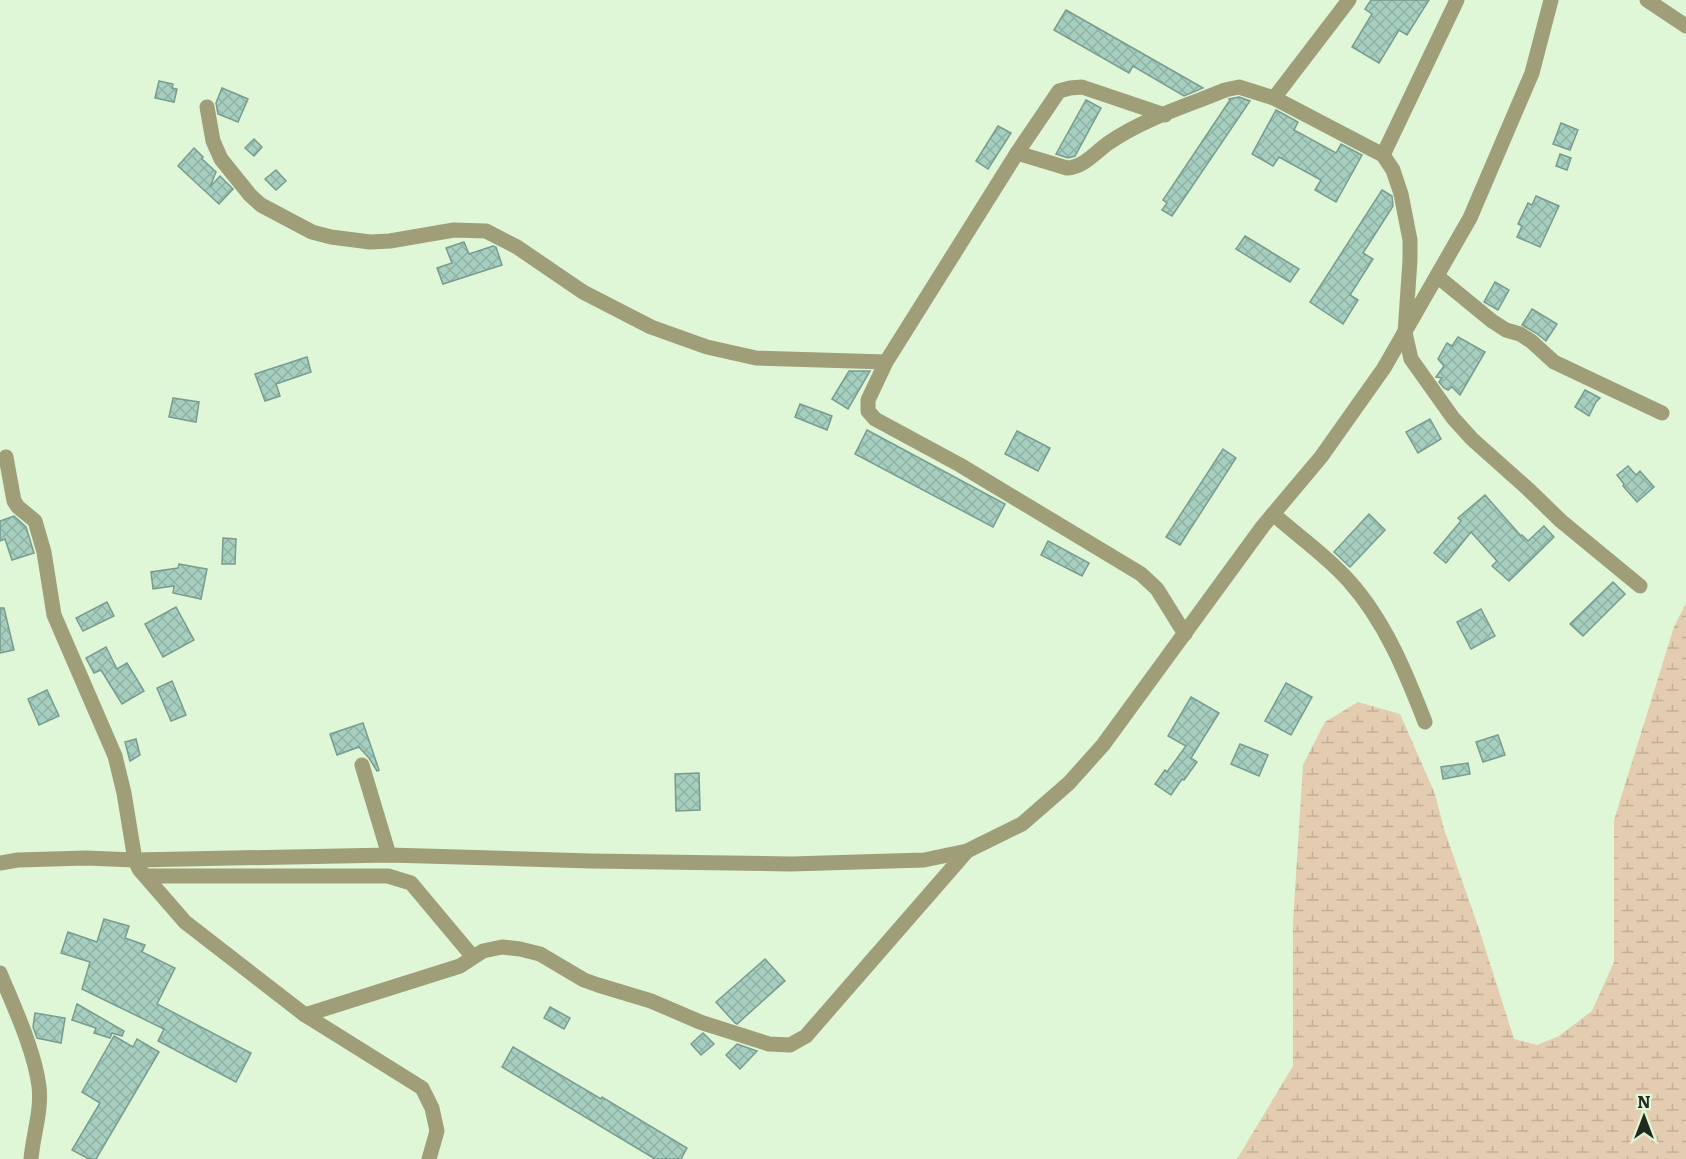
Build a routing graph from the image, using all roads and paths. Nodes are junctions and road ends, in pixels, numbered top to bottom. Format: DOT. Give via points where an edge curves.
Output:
graph roads {
  1 [pos="1349,0"];
  2 [pos="1457,0"];
  3 [pos="1551,0"];
  4 [pos="1647,0"];
  5 [pos="1686,26"];
  6 [pos="1274,98"];
  7 [pos="207,106"];
  8 [pos="1165,115"];
  9 [pos="1017,153"];
  10 [pos="1383,155"];
  11 [pos="1437,276"];
  12 [pos="1405,333"];
  13 [pos="886,362"];
  14 [pos="1662,413"];
  15 [pos="6,457"];
  16 [pos="1273,514"];
  17 [pos="1640,586"];
  18 [pos="1185,634"];
  19 [pos="1425,722"];
  20 [pos="362,765"];
  21 [pos="967,851"];
  22 [pos="388,855"];
  23 [pos="135,860"];
  24 [pos="0,863"];
  25 [pos="146,876"];
  26 [pos="473,957"];
  27 [pos="0,973"];
  28 [pos="305,1015"];
  29 [pos="31,1159"];
  30 [pos="429,1159"];
  1 -- 6 [label="street"];
  2 -- 10 [label="street"];
  3 -- 11 [label="street" via="1532,72 1470,218"];
  4 -- 5 [label="street"];
  6 -- 8 [label="street" via="1239,87"];
  6 -- 10 [label="street"];
  7 -- 13 [label="street" via="217,150 250,195 261,206 312,232 370,242 454,230 486,231 583,292 651,327 707,347 756,358"];
  8 -- 9 [label="street" via="1110,142 1076,167 1067,168"];
  8 -- 9 [label="street" via="1082,87 1070,88 1059,91"];
  9 -- 13 [label="street"];
  10 -- 12 [label="street" via="1401,194 1410,240"];
  11 -- 12 [label="street"];
  11 -- 14 [label="street" via="1492,321 1531,340 1554,362"];
  12 -- 16 [label="street" via="1321,457"];
  12 -- 17 [label="street" via="1411,359 1472,439 1561,521"];
  13 -- 18 [label="street" via="868,400 868,411 875,419 960,465 1141,574 1157,589"];
  15 -- 23 [label="street" via="14,501 34,520 44,552 54,615 115,756"];
  16 -- 18 [label="street"];
  16 -- 19 [label="street" via="1349,580 1367,604 1408,679"];
  18 -- 21 [label="street" via="1103,745 1069,783 1022,824"];
  20 -- 22 [label="street"];
  21 -- 22 [label="street" via="924,860 791,864"];
  21 -- 26 [label="street" via="806,1036 790,1045 769,1044 584,980 540,954 502,947"];
  22 -- 23 [label="street"];
  23 -- 24 [label="street" via="75,858"];
  23 -- 25 [label="street"];
  25 -- 26 [label="street" via="388,876 411,883"];
  25 -- 28 [label="street" via="185,922"];
  26 -- 28 [label="street" via="460,966"];
  27 -- 29 [label="street" via="32,1057 39,1087"];
  28 -- 30 [label="street" via="422,1088 437,1131"];
}
